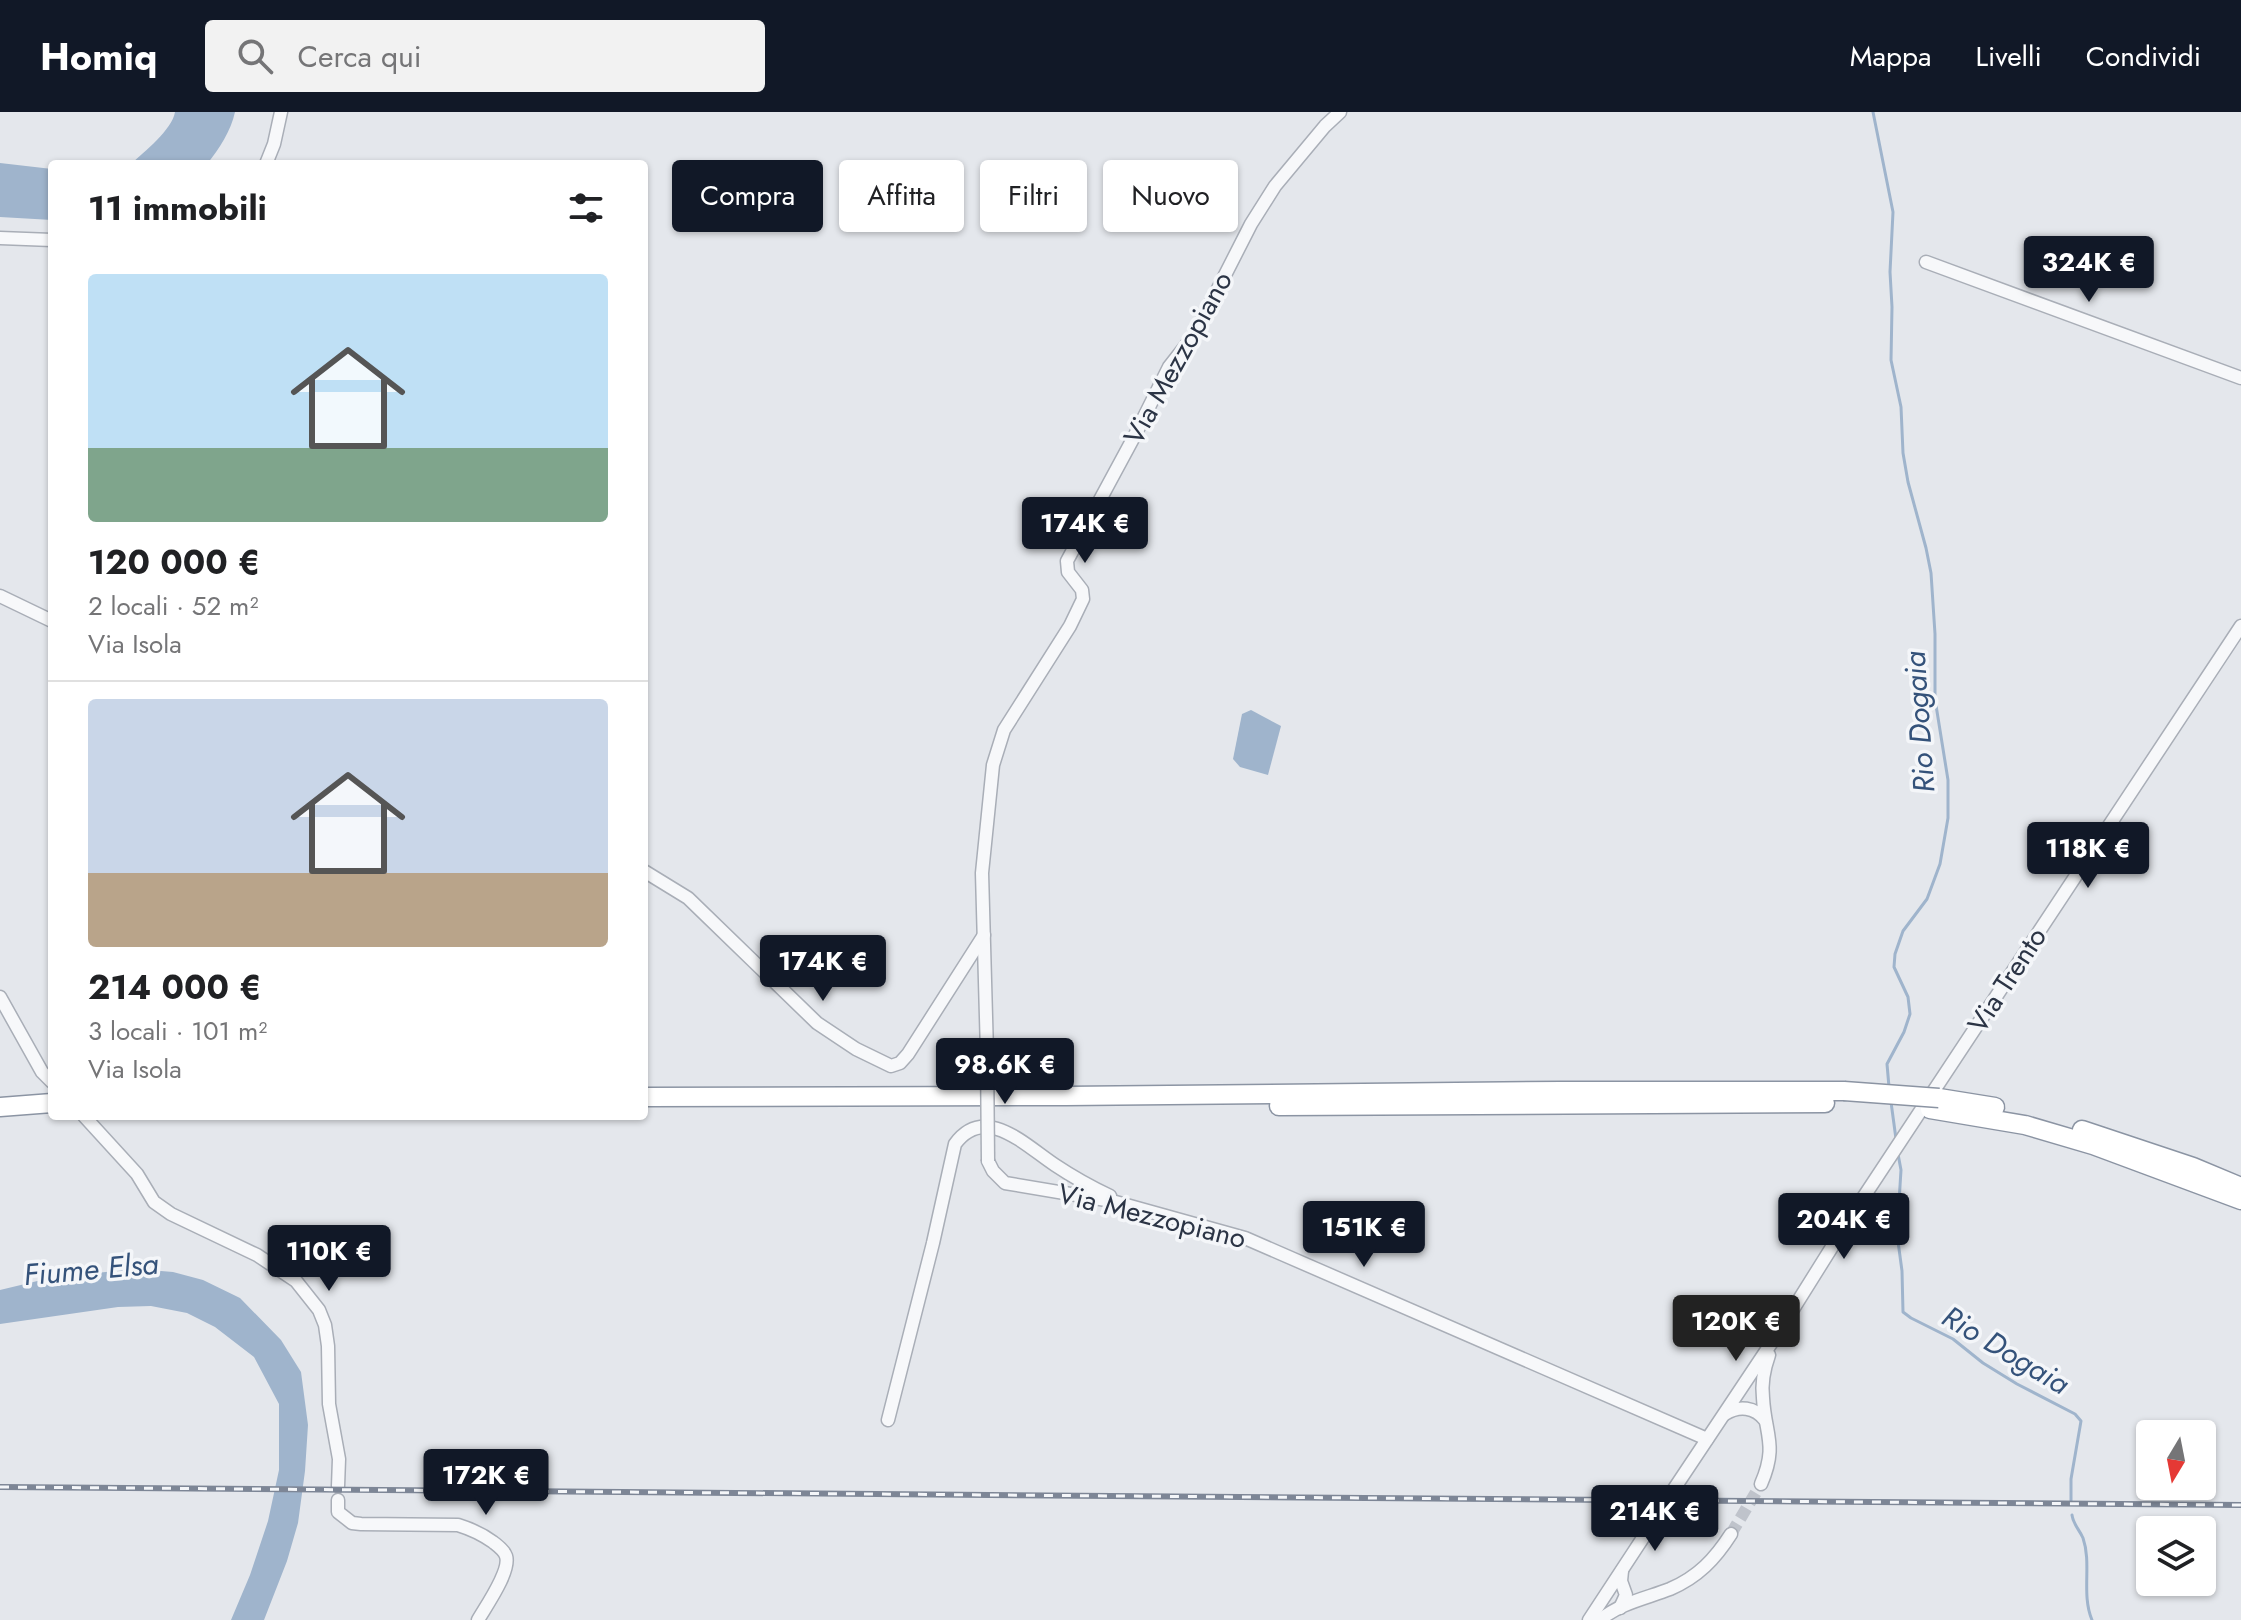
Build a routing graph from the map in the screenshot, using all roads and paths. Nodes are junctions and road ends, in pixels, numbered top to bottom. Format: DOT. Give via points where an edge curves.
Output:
graph roads {
  1 [pos="281,112"];
  2 [pos="1340,112"];
  3 [pos="268,160"];
  4 [pos="0,238"];
  5 [pos="48,240"];
  6 [pos="1926,262"];
  7 [pos="2241,378"];
  8 [pos="0,596"];
  9 [pos="48,619"];
  10 [pos="2241,626"];
  11 [pos="648,873"];
  12 [pos="985,932"];
  13 [pos="0,997"];
  14 [pos="48,1078"];
  15 [pos="648,1097"];
  16 [pos="1843,1097"];
  17 [pos="48,1104"];
  18 [pos="1934,1104"];
  19 [pos="0,1107"];
  20 [pos="648,1108"];
  21 [pos="30,1110"];
  22 [pos="48,1113"];
  23 [pos="0,1118"];
  24 [pos="88,1120"];
  25 [pos="2241,1187"];
  26 [pos="2241,1200"];
  27 [pos="1134,1207"];
  28 [pos="1780,1330"];
  29 [pos="1763,1397"];
  30 [pos="1739,1402"];
  31 [pos="888,1420"];
  32 [pos="1768,1427"];
  33 [pos="1707,1439"];
  34 [pos="1761,1484"];
  35 [pos="338,1486"];
  36 [pos="1668,1498"];
  37 [pos="338,1500"];
  38 [pos="1656,1518"];
  39 [pos="1731,1534"];
  40 [pos="1617,1588"];
  41 [pos="1653,1595"];
  42 [pos="1620,1608"];
  43 [pos="478,1620"];
  44 [pos="1589,1620"];
  45 [pos="1600,1620"];
  1 -- 3 [label="street"];
  2 -- 12 [label="street, Via Mezzopiano" via="1275,186 1251,224 1072,550 1066,567 1083,599 997,748 982,873"];
  4 -- 5 [label="street"];
  6 -- 7 [label="street"];
  8 -- 9 [label="street"];
  10 -- 28 [label="street, Via Trento"];
  11 -- 12 [label="street" via="688,898 817,1023 891,1066 908,1054"];
  12 -- 27 [label="street, Via Mezzopiano, bridge" via="988,1161 993,1171 1005,1183"];
  13 -- 14 [label="street"];
  15 -- 16 [label="highway" via="1592,1091"];
  16 -- 18 [label="highway, bridge"];
  16 -- 20 [label="highway"];
  17 -- 21 [label="highway"];
  18 -- 25 [label="highway" via="2002,1108 2103,1135"];
  18 -- 26 [label="highway" via="2093,1145"];
  19 -- 21 [label="highway"];
  21 -- 22 [label="highway"];
  21 -- 23 [label="highway"];
  24 -- 35 [label="street" via="137,1174 154,1202 257,1255 296,1281 319,1310 328,1346"];
  27 -- 31 [label="street" via="1081,1182 994,1127 964,1133 955,1144"];
  27 -- 33 [label="street, Via Mezzopiano" via="1245,1238"];
  28 -- 29 [label="street" via="1763,1373"];
  28 -- 30 [label="street"];
  29 -- 30 [label="street" via="1757,1405"];
  29 -- 32 [label="street"];
  30 -- 32 [label="street" via="1758,1412"];
  30 -- 33 [label="street"];
  32 -- 34 [label="street" via="1771,1442"];
  33 -- 36 [label="street"];
  37 -- 43 [label="street" via="338,1512 352,1523 458,1525 498,1546 507,1562"];
  38 -- 40 [label="street" via="1623,1568"];
  39 -- 41 [label="street" via="1705,1568"];
  40 -- 41 [label="street"];
  40 -- 42 [label="street" via="1607,1602"];
  40 -- 44 [label="street"];
  41 -- 42 [label="street"];
  42 -- 45 [label="street"];
}
